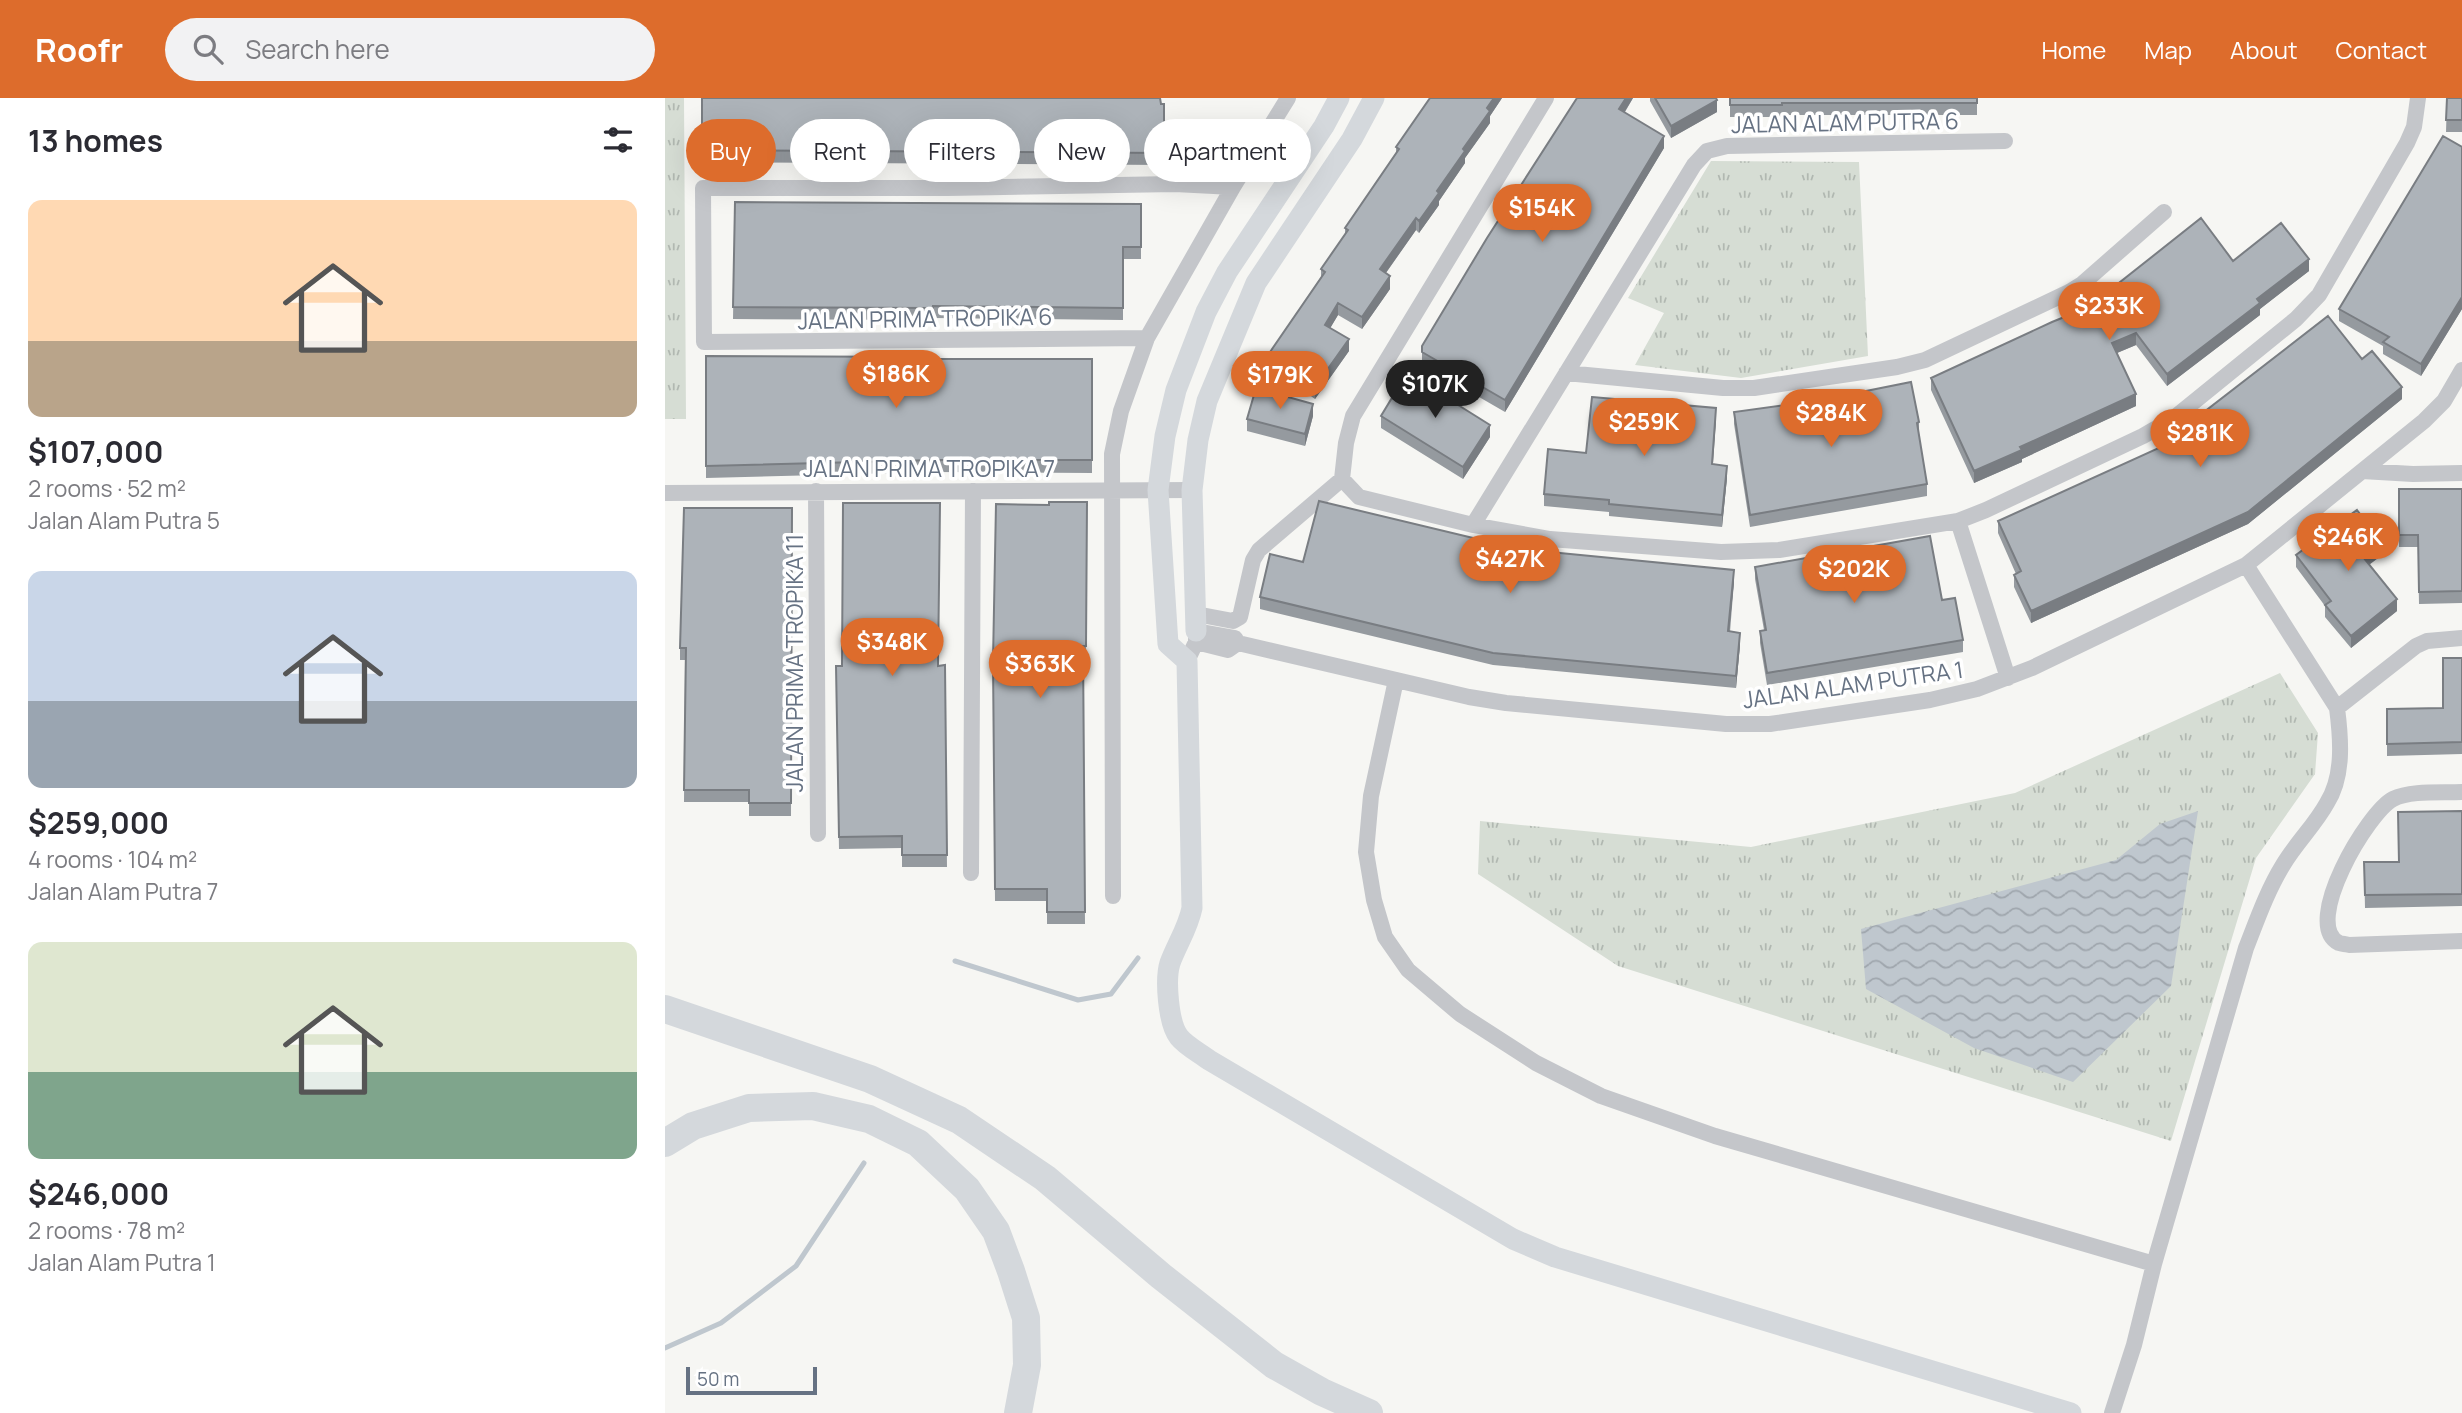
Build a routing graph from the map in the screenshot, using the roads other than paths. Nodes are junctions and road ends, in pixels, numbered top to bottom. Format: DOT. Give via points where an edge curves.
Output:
graph roads {
  1 [pos="1288,98"];
  2 [pos="1339,98"];
  3 [pos="1374,98"];
  4 [pos="1546,98"];
  5 [pos="2418,98"];
  6 [pos="2005,141"];
  7 [pos="1233,187"];
  8 [pos="2164,212"];
  9 [pos="1147,338"];
  10 [pos="2462,370"];
  11 [pos="1566,373"];
  12 [pos="2362,471"];
  13 [pos="2462,472"];
  14 [pos="1342,479"];
  15 [pos="1112,490"];
  16 [pos="1158,490"];
  17 [pos="1192,490"];
  18 [pos="816,491"];
  19 [pos="973,491"];
  20 [pos="665,493"];
  21 [pos="1958,521"];
  22 [pos="1473,525"];
  23 [pos="2246,565"];
  24 [pos="1193,637"];
  25 [pos="2462,638"];
  26 [pos="2008,678"];
  27 [pos="1396,680"];
  28 [pos="2337,708"];
  29 [pos="2462,792"];
  30 [pos="818,834"];
  31 [pos="971,873"];
  32 [pos="1113,896"];
  33 [pos="2462,941"];
  34 [pos="665,1009"];
  35 [pos="665,1143"];
  36 [pos="2154,1264"];
  37 [pos="1017,1413"];
  38 [pos="1369,1413"];
  39 [pos="2071,1413"];
  40 [pos="2112,1413"];
  1 -- 7 [label="street"];
  2 -- 16 [label="street" via="1206,312 1176,390"];
  3 -- 17 [label="street" via="1256,283 1207,401"];
  4 -- 14 [label="street" via="1353,416"];
  5 -- 21 [label="street" via="2407,143 2319,295 2296,319 2174,418"];
  6 -- 11 [label="street, JALAN ALAM PUTRA 6" via="1727,146 1707,151"];
  7 -- 9 [label="street"];
  7 -- 9 [label="street, JALAN PRIMA TROPIKA 6" via="703,188 704,342"];
  8 -- 11 [label="street" via="2083,284 1925,360 1897,368 1754,388"];
  9 -- 15 [label="street" via="1121,411 1112,454"];
  10 -- 12 [label="street, JALAN ALAM PUTRA 1" via="2444,401"];
  11 -- 22 [label="street, JALAN ALAM PUTRA 6"];
  12 -- 13 [label="street"];
  12 -- 23 [label="street, JALAN ALAM PUTRA 1"];
  14 -- 22 [label="street" via="1359,497"];
  14 -- 24 [label="street" via="1259,550 1240,617"];
  15 -- 16 [label="street, JALAN PRIMA TROPIKA 7"];
  15 -- 19 [label="street, JALAN PRIMA TROPIKA 7"];
  15 -- 32 [label="street"];
  16 -- 17 [label="street, JALAN PRIMA TROPIKA 7"];
  16 -- 24 [label="street" via="1168,644"];
  17 -- 24 [label="street"];
  18 -- 19 [label="street, JALAN PRIMA TROPIKA 7"];
  18 -- 20 [label="street, JALAN PRIMA TROPIKA 7"];
  18 -- 30 [label="street, JALAN PRIMA TROPIKA 11"];
  19 -- 31 [label="street"];
  21 -- 22 [label="street" via="1780,550 1721,552 1550,539"];
  21 -- 26 [label="street"];
  23 -- 26 [label="street, JALAN ALAM PUTRA 1"];
  23 -- 28 [label="street"];
  24 -- 27 [label="street, JALAN ALAM PUTRA 1" via="1235,638 1238,643"];
  24 -- 39 [label="street" via="1192,908 1167,978 1178,1036 1220,1067 1513,1239"];
  25 -- 28 [label="street" via="2427,640 2416,646"];
  26 -- 27 [label="street, JALAN ALAM PUTRA 1" via="1930,700 1770,723 1726,724 1506,703"];
  27 -- 36 [label="street" via="1371,796 1366,852 1374,900 1385,937 1408,970 1460,1014 1536,1063 1601,1096 1715,1136"];
  28 -- 36 [label="street" via="2340,734 2335,786 2328,803 2284,863 2254,925"];
  29 -- 33 [label="street" via="2396,797 2385,804 2336,880 2328,924 2339,943"];
  34 -- 38 [label="highway" via="870,1079 959,1120 1045,1178 1274,1365"];
  35 -- 37 [label="highway" via="693,1126 749,1108 813,1106 869,1119 918,1143 967,1188 996,1231 1026,1318 1027,1365"];
  36 -- 40 [label="street"];
}
